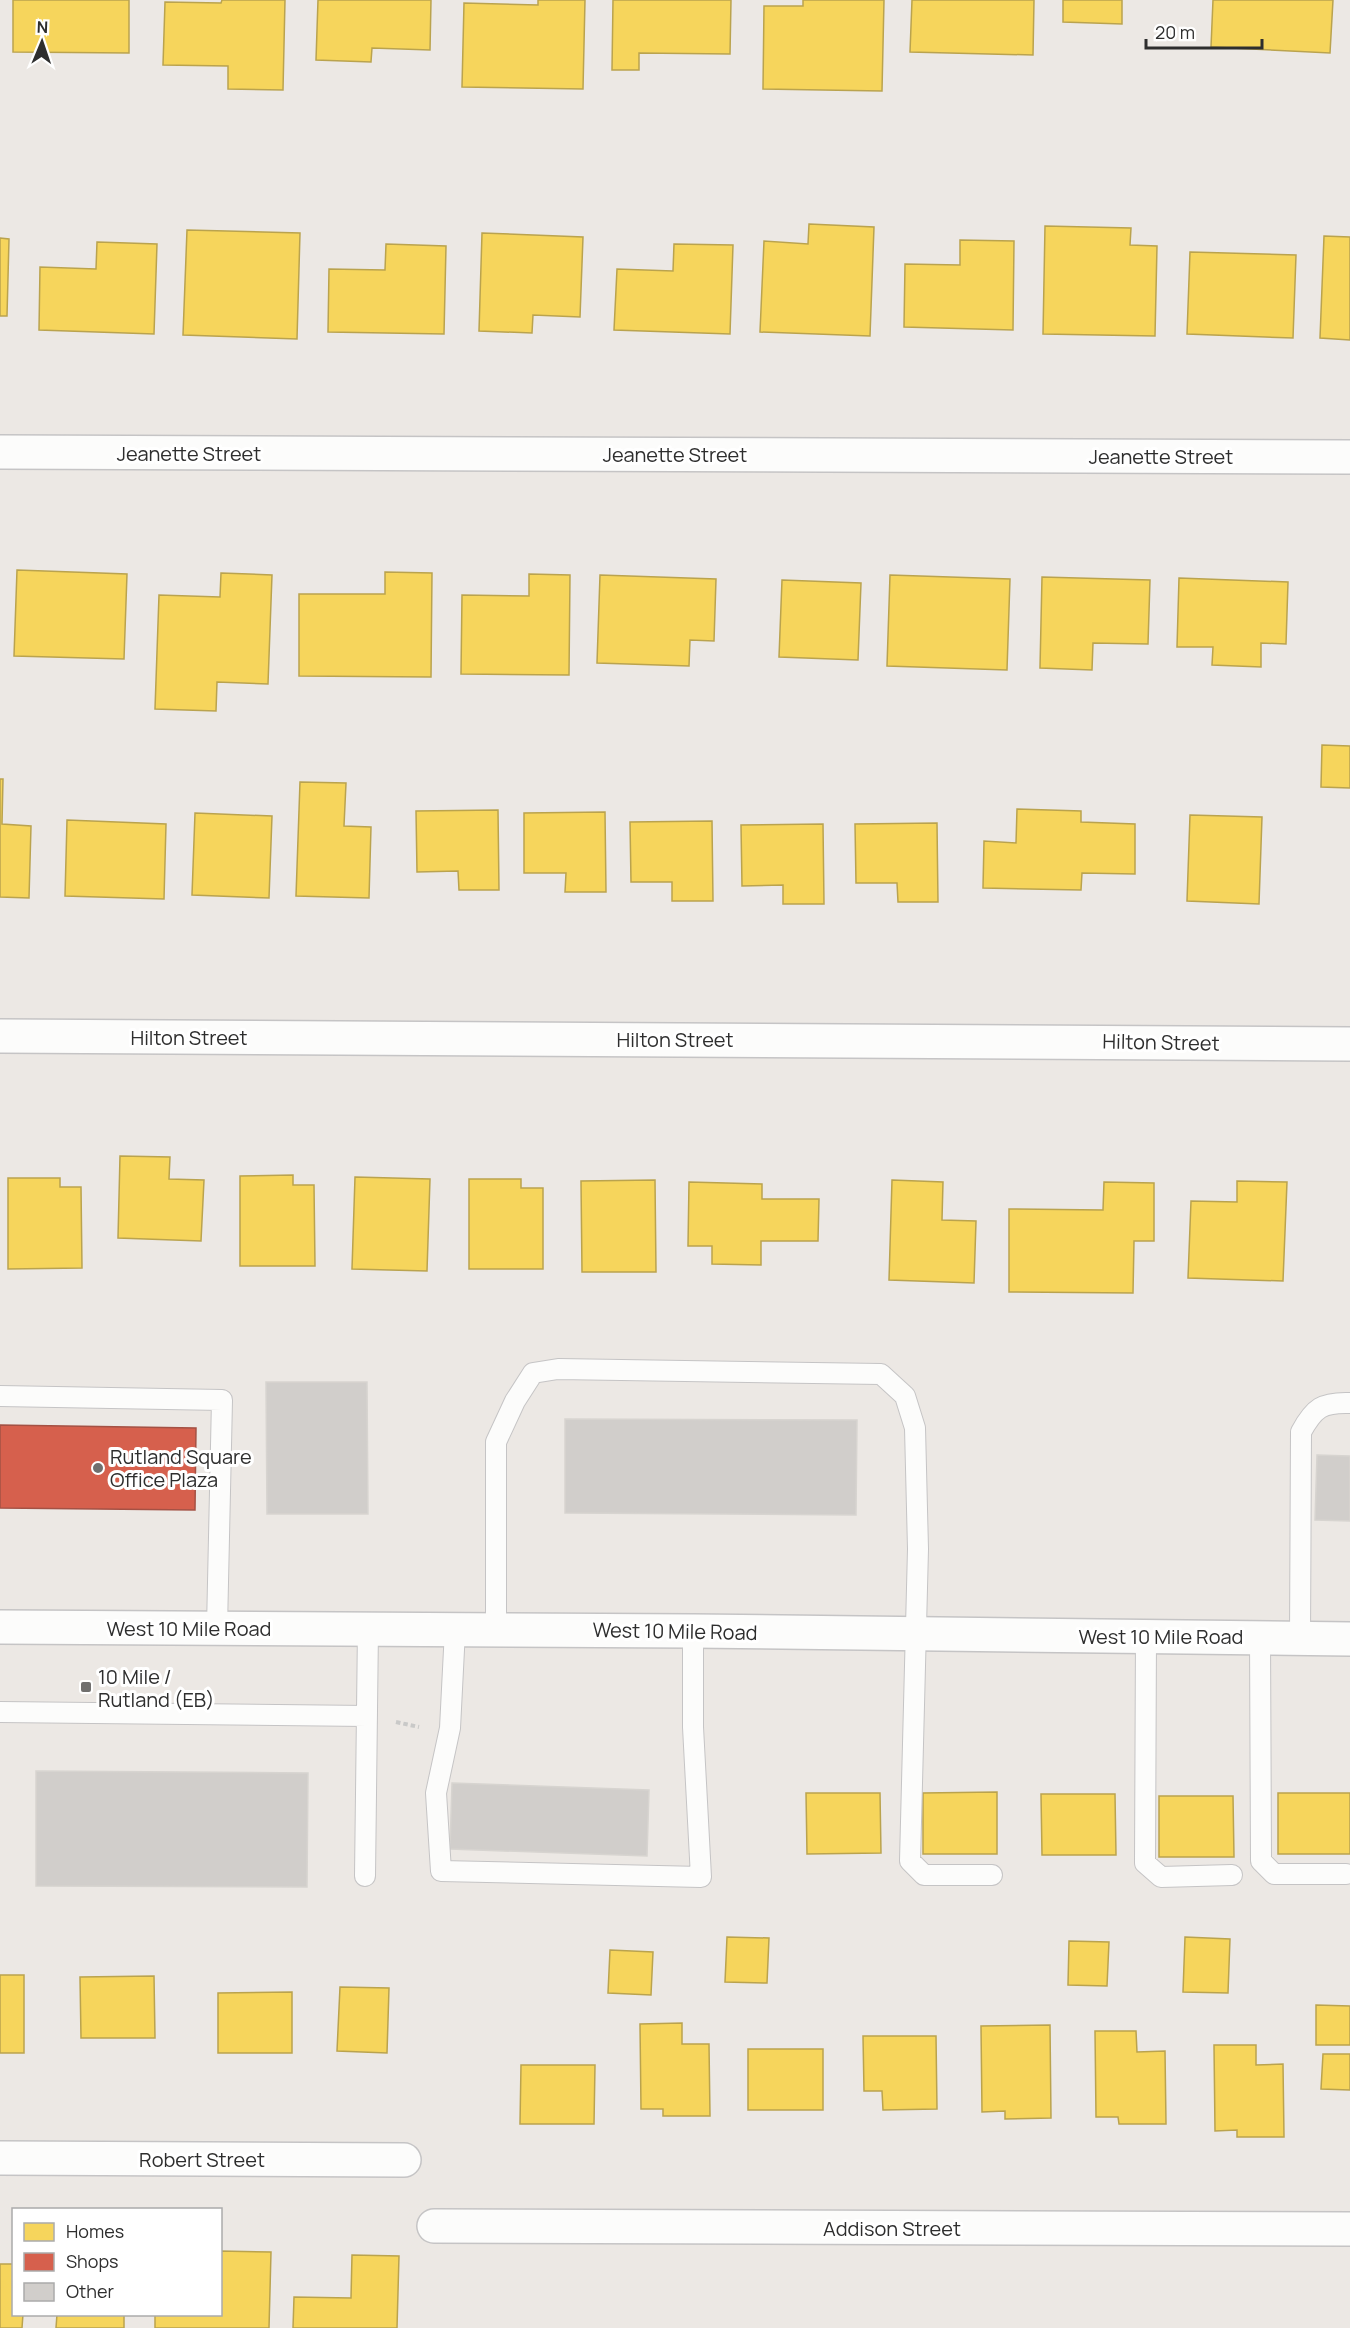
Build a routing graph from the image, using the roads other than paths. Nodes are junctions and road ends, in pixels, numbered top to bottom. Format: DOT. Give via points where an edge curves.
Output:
graph roads {
  1 [pos="0,452"];
  2 [pos="1350,457"];
  3 [pos="0,1036"];
  4 [pos="1350,1044"];
  5 [pos="0,1396"];
  6 [pos="1350,1403"];
  7 [pos="0,1628"];
  8 [pos="217,1628"];
  9 [pos="368,1628"];
  10 [pos="455,1630"];
  11 [pos="496,1630"];
  12 [pos="693,1631"];
  13 [pos="915,1634"];
  14 [pos="1146,1636"];
  15 [pos="1260,1636"];
  16 [pos="1300,1639"];
  17 [pos="1350,1639"];
  18 [pos="0,1712"];
  19 [pos="367,1716"];
  20 [pos="1346,1874"];
  21 [pos="992,1875"];
  22 [pos="1232,1875"];
  23 [pos="365,1876"];
  24 [pos="0,2158"];
  25 [pos="404,2160"];
  26 [pos="434,2226"];
  27 [pos="1350,2229"];
  1 -- 2 [label="street, Jeanette Street"];
  3 -- 4 [label="street, Hilton Street"];
  5 -- 8 [label="lane" via="222,1400"];
  6 -- 16 [label="lane" via="1331,1402 1312,1412 1301,1432"];
  7 -- 8 [label="street, West 10 Mile Road"];
  8 -- 9 [label="street, West 10 Mile Road"];
  9 -- 10 [label="street, West 10 Mile Road"];
  9 -- 19 [label="lane"];
  10 -- 11 [label="street, West 10 Mile Road"];
  10 -- 12 [label="lane" via="450,1728 436,1793 441,1871 701,1877 693,1727"];
  11 -- 12 [label="street, West 10 Mile Road"];
  11 -- 13 [label="lane" via="496,1443 533,1373 558,1369 881,1374 905,1396 915,1428"];
  12 -- 13 [label="street, West 10 Mile Road"];
  13 -- 14 [label="street, West 10 Mile Road"];
  13 -- 21 [label="lane" via="910,1861 924,1875"];
  14 -- 15 [label="street, West 10 Mile Road"];
  14 -- 22 [label="lane" via="1145,1863 1161,1877"];
  15 -- 16 [label="street, West 10 Mile Road"];
  15 -- 20 [label="lane" via="1261,1861 1274,1874"];
  16 -- 17 [label="street, West 10 Mile Road"];
  18 -- 19 [label="lane"];
  19 -- 23 [label="lane"];
  24 -- 25 [label="street, Robert Street"];
  26 -- 27 [label="street, Addison Street"];
}
